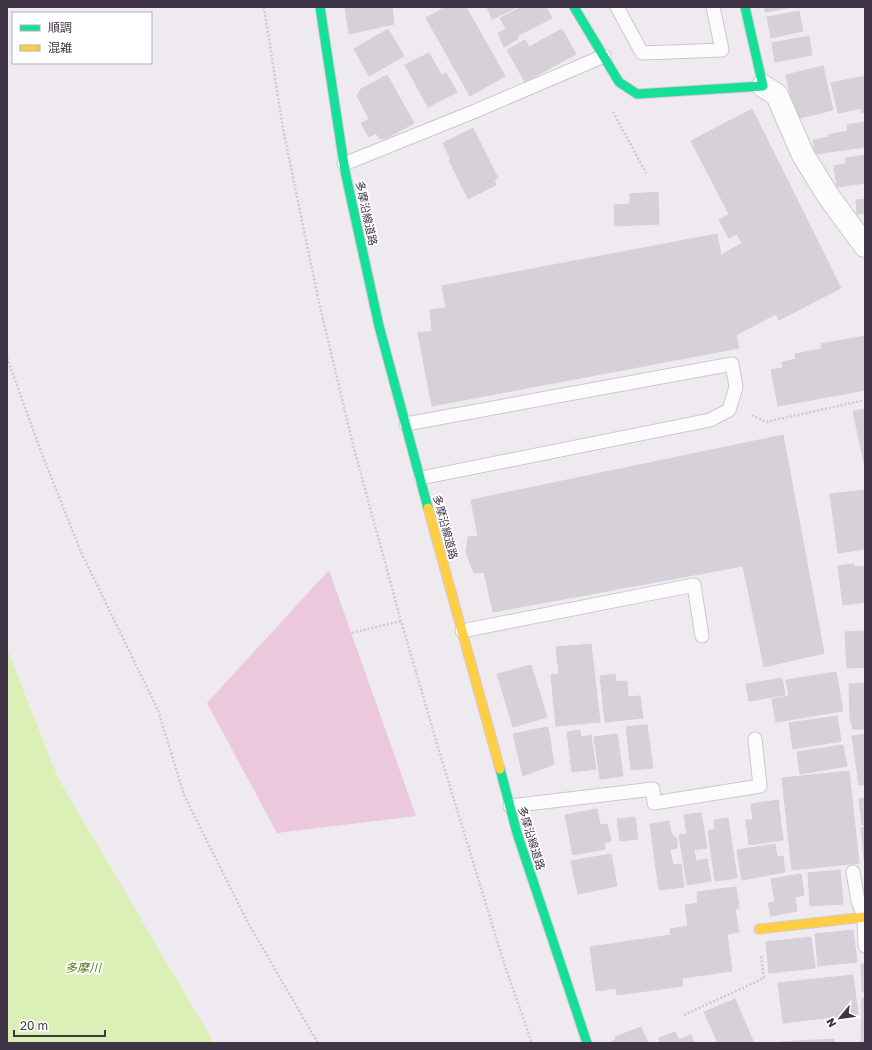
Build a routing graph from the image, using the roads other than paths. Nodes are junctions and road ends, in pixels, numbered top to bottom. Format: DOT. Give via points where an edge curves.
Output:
graph roads {
  1 [pos="320,7"];
  2 [pos="574,7"];
  3 [pos="617,7"];
  4 [pos="713,7"];
  5 [pos="745,7"];
  6 [pos="604,56"];
  7 [pos="763,86"];
  8 [pos="344,164"];
  9 [pos="865,246"];
  10 [pos="406,424"];
  11 [pos="421,478"];
  12 [pos="462,632"];
  13 [pos="702,636"];
  14 [pos="755,738"];
  15 [pos="510,806"];
  16 [pos="853,872"];
  17 [pos="864,917"];
  18 [pos="759,929"];
  19 [pos="865,946"];
  20 [pos="587,1043"];
  1 -- 8 [label="street, 多摩沿線道路"];
  2 -- 6 [label="street"];
  3 -- 4 [label="lane" via="642,53 722,50"];
  5 -- 7 [label="street"];
  6 -- 7 [label="street" via="619,82 637,94"];
  6 -- 8 [label="lane"];
  7 -- 9 [label="street" via="777,95 804,155 829,197"];
  8 -- 10 [label="street, 多摩沿線道路" via="379,326"];
  10 -- 11 [label="street, 多摩沿線道路"];
  10 -- 11 [label="lane" via="732,364 736,387 729,410 710,420"];
  11 -- 12 [label="street, 多摩沿線道路"];
  12 -- 13 [label="lane" via="694,585"];
  12 -- 15 [label="street, 多摩沿線道路"];
  14 -- 15 [label="lane" via="760,786 654,803 653,789"];
  15 -- 20 [label="street, 多摩沿線道路"];
  16 -- 17 [label="lane" via="858,901"];
  17 -- 18 [label="street"];
  17 -- 19 [label="lane"];
}
